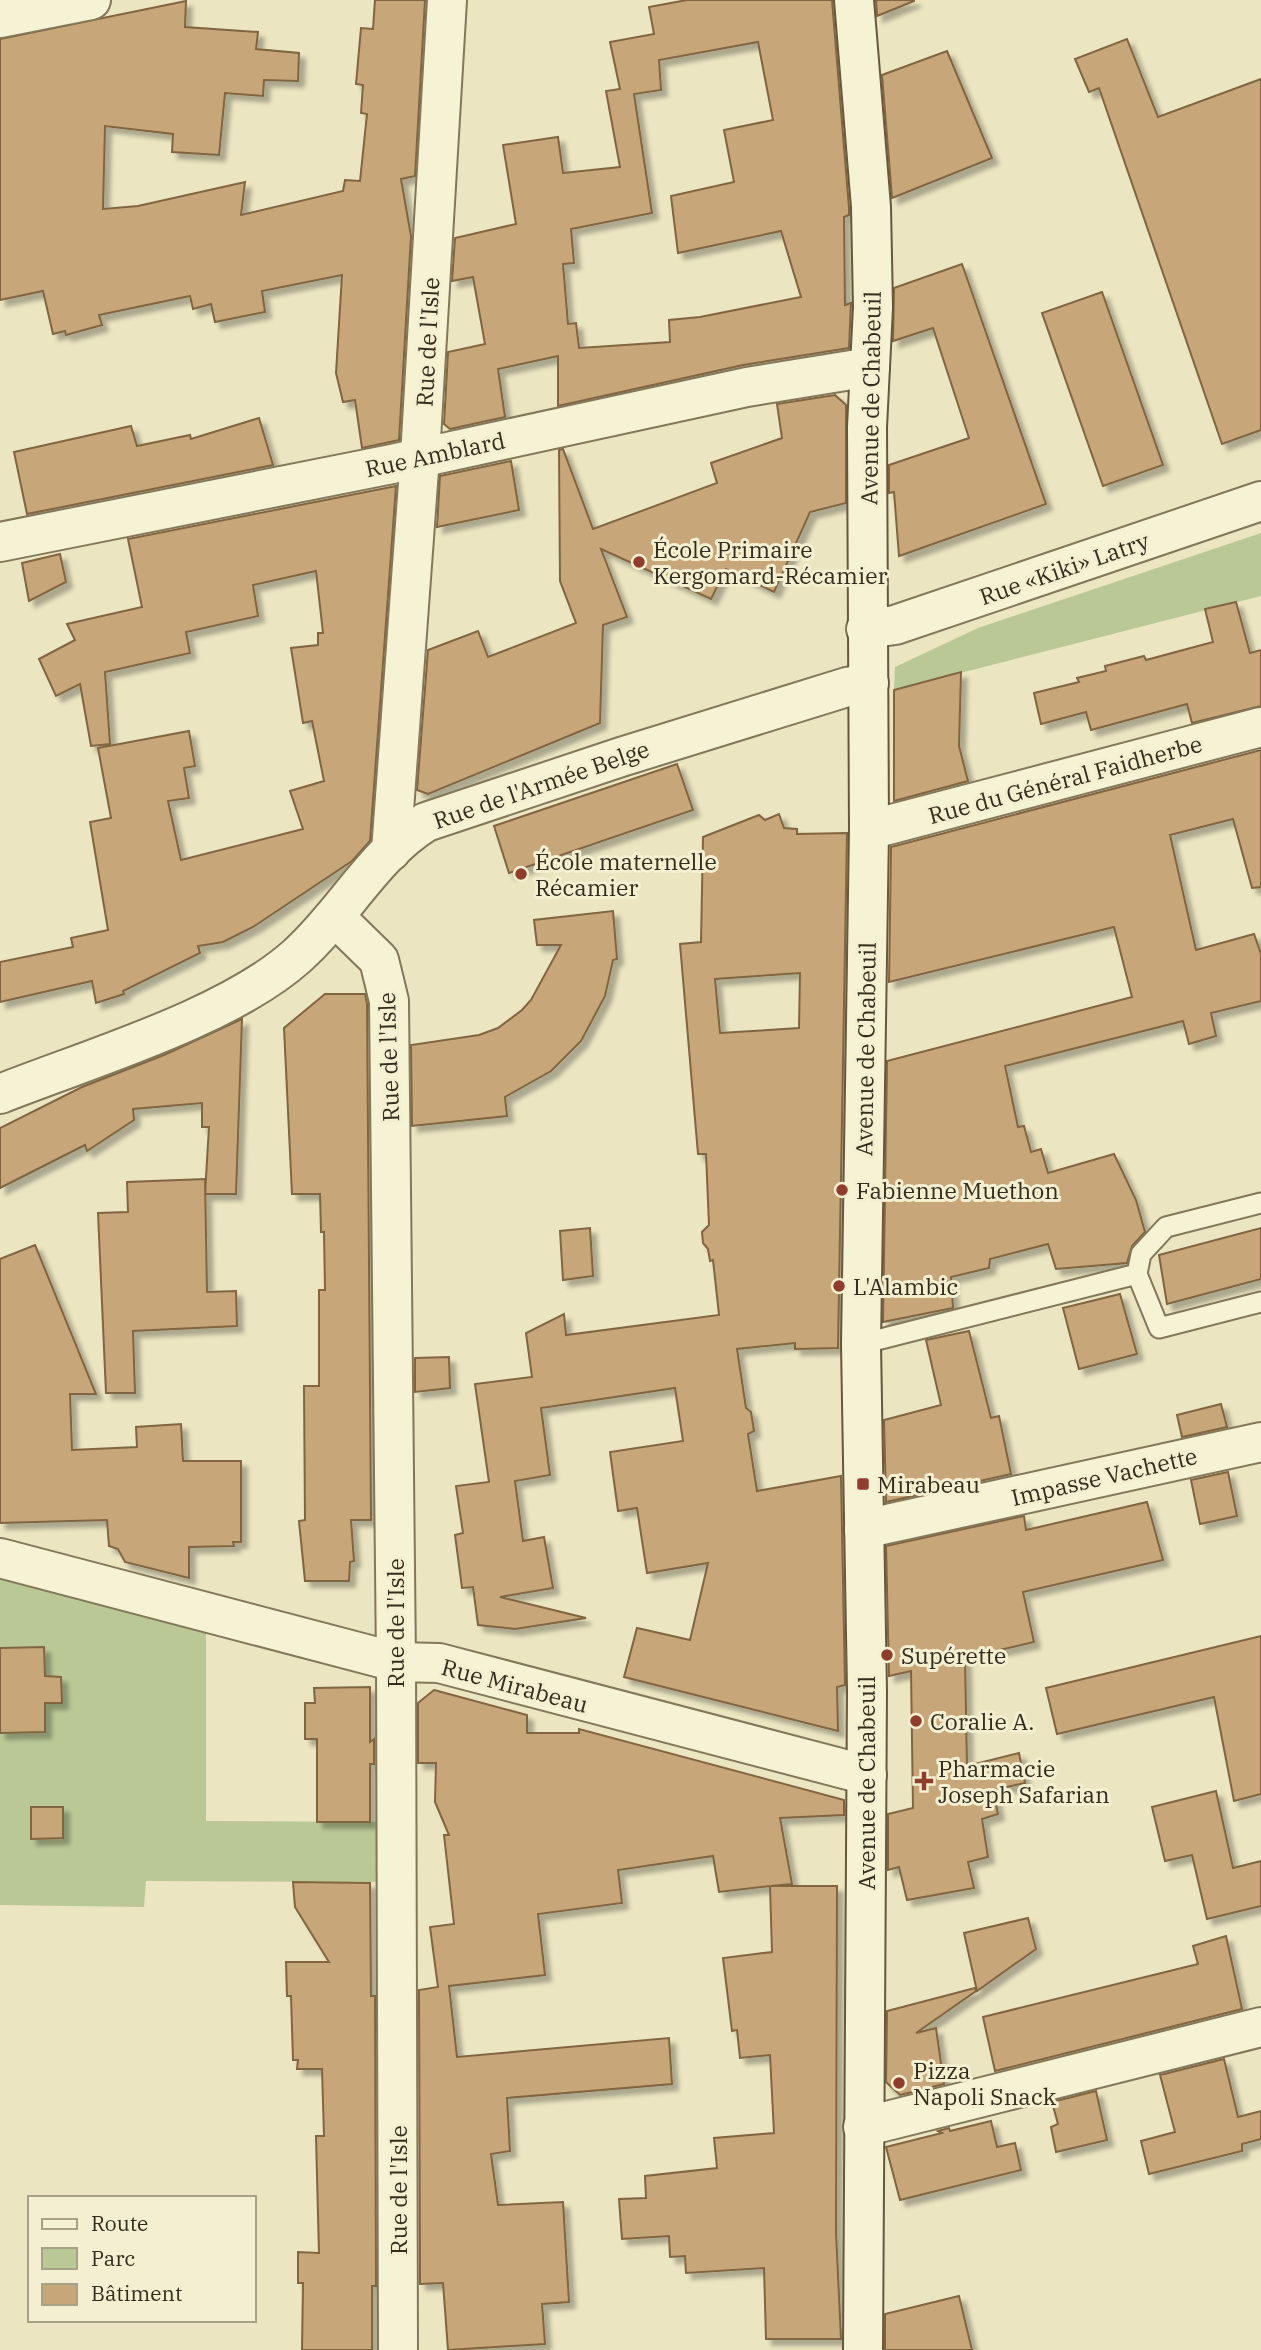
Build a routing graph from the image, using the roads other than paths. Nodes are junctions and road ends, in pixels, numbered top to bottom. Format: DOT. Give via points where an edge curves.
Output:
graph roads {
  1 [pos="91,0"];
  2 [pos="447,0"];
  3 [pos="854,0"];
  4 [pos="0,18"];
  5 [pos="870,367"];
  6 [pos="420,456"];
  7 [pos="1261,501"];
  8 [pos="0,542"];
  9 [pos="866,621"];
  10 [pos="869,683"];
  11 [pos="1261,727"];
  12 [pos="869,830"];
  13 [pos="391,851"];
  14 [pos="335,917"];
  15 [pos="0,1094"];
  16 [pos="1261,1203"];
  17 [pos="1137,1273"];
  18 [pos="1261,1302"];
  19 [pos="861,1344"];
  20 [pos="1261,1441"];
  21 [pos="864,1529"];
  22 [pos="0,1558"];
  23 [pos="396,1662"];
  24 [pos="867,1775"];
  25 [pos="1261,2027"];
  26 [pos="863,2127"];
  27 [pos="398,2350"];
  28 [pos="863,2350"];
  1 -- 4 [label="street"];
  2 -- 6 [label="street, Rue de l'Isle"];
  3 -- 5 [label="street, Avenue de Chabeuil" via="871,207"];
  5 -- 6 [label="street, Rue Amblard" via="747,387"];
  5 -- 9 [label="street, Avenue de Chabeuil"];
  6 -- 8 [label="street, Rue Amblard"];
  6 -- 13 [label="street, Rue de l'Isle"];
  7 -- 9 [label="street, Rue «Kiki» Latry" via="895,625"];
  9 -- 10 [label="street, Avenue de Chabeuil"];
  10 -- 12 [label="street, Avenue de Chabeuil"];
  10 -- 13 [label="street, Rue de l'Armée Belge" via="780,707 425,822"];
  11 -- 12 [label="street, Rue du Général Faidherbe"];
  12 -- 19 [label="street, Avenue de Chabeuil"];
  13 -- 14 [label="street, Rue de l'Armée Belge"];
  14 -- 15 [label="street, Rue de l'Armée Belge" via="297,956 225,1002"];
  14 -- 23 [label="street, Rue de l'Isle" via="379,960 389,1001"];
  16 -- 17 [label="lane" via="1166,1227 1141,1254"];
  17 -- 18 [label="lane" via="1158,1328"];
  17 -- 19 [label="lane"];
  19 -- 21 [label="street, Avenue de Chabeuil"];
  20 -- 21 [label="street, Impasse Vachette"];
  21 -- 24 [label="street, Avenue de Chabeuil"];
  22 -- 23 [label="street, Rue Mirabeau"];
  23 -- 24 [label="street, Rue Mirabeau" via="439,1663"];
  23 -- 27 [label="street, Rue de l'Isle"];
  24 -- 26 [label="street, Avenue de Chabeuil"];
  25 -- 26 [label="street"];
  26 -- 28 [label="street, Avenue de Chabeuil"];
}
